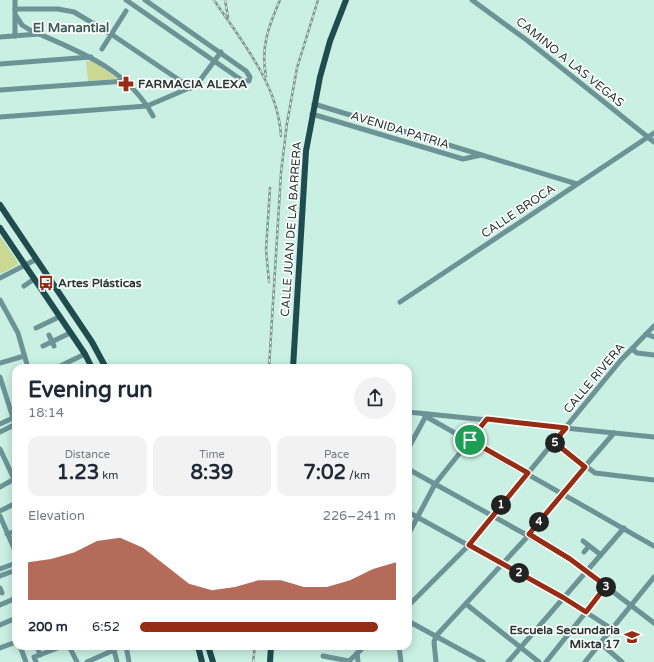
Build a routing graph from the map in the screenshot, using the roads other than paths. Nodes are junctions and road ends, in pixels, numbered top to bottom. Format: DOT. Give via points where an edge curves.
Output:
graph roads {
  1 [pos="14,0"];
  2 [pos="126,0"];
  3 [pos="145,0"];
  4 [pos="346,0"];
  5 [pos="472,0"];
  6 [pos="15,9"];
  7 [pos="126,10"];
  8 [pos="16,16"];
  9 [pos="40,34"];
  10 [pos="111,34"];
  11 [pos="15,36"];
  12 [pos="0,37"];
  13 [pos="102,50"];
  14 [pos="221,52"];
  15 [pos="92,57"];
  16 [pos="214,61"];
  17 [pos="0,64"];
  18 [pos="126,81"];
  19 [pos="191,88"];
  20 [pos="0,90"];
  21 [pos="314,104"];
  22 [pos="147,106"];
  23 [pos="312,114"];
  24 [pos="153,116"];
  25 [pos="0,117"];
  26 [pos="654,133"];
  27 [pos="648,137"];
  28 [pos="654,142"];
  29 [pos="482,155"];
  30 [pos="577,184"];
  31 [pos="0,205"];
  32 [pos="0,228"];
  33 [pos="35,260"];
  34 [pos="25,265"];
  35 [pos="0,278"];
  36 [pos="34,279"];
  37 [pos="24,286"];
  38 [pos="0,300"];
  39 [pos="400,302"];
  40 [pos="59,317"];
  41 [pos="654,326"];
  42 [pos="36,328"];
  43 [pos="70,333"];
  44 [pos="646,334"];
  45 [pos="49,335"];
  46 [pos="654,338"];
  47 [pos="53,344"];
  48 [pos="43,346"];
  49 [pos="632,348"];
  50 [pos="85,354"];
  51 [pos="654,355"];
  52 [pos="24,356"];
  53 [pos="0,363"];
  54 [pos="27,364"];
  55 [pos="71,364"];
  56 [pos="90,364"];
  57 [pos="104,364"];
  58 [pos="293,364"];
  59 [pos="0,377"];
  60 [pos="12,412"];
  61 [pos="412,413"];
  62 [pos="426,415"];
  63 [pos="12,419"];
  64 [pos="487,419"];
  65 [pos="0,424"];
  66 [pos="12,428"];
  67 [pos="566,428"];
  68 [pos="0,432"];
  69 [pos="614,433"];
  70 [pos="654,437"];
  71 [pos="470,440"];
  72 [pos="412,441"];
  73 [pos="554,442"];
  74 [pos="0,449"];
  75 [pos="585,467"];
  76 [pos="412,471"];
  77 [pos="528,473"];
  78 [pos="12,478"];
  79 [pos="654,480"];
  80 [pos="12,481"];
  81 [pos="436,484"];
  82 [pos="0,487"];
  83 [pos="562,493"];
  84 [pos="12,505"];
  85 [pos="0,511"];
  86 [pos="412,514"];
  87 [pos="493,515"];
  88 [pos="0,516"];
  89 [pos="417,517"];
  90 [pos="412,527"];
  91 [pos="624,528"];
  92 [pos="12,532"];
  93 [pos="7,534"];
  94 [pos="529,534"];
  95 [pos="583,541"];
  96 [pos="12,545"];
  97 [pos="469,545"];
  98 [pos="589,546"];
  99 [pos="654,546"];
  100 [pos="584,552"];
  101 [pos="600,556"];
  102 [pos="502,563"];
  103 [pos="12,564"];
  104 [pos="0,570"];
  105 [pos="12,572"];
  106 [pos="587,572"];
  107 [pos="0,576"];
  108 [pos="654,577"];
  109 [pos="606,586"];
  110 [pos="564,598"];
  111 [pos="12,600"];
  112 [pos="412,602"];
  113 [pos="466,604"];
  114 [pos="0,605"];
  115 [pos="631,606"];
  116 [pos="586,612"];
  117 [pos="12,620"];
  118 [pos="412,623"];
  119 [pos="654,624"];
  120 [pos="0,625"];
  121 [pos="612,629"];
  122 [pos="436,636"];
  123 [pos="600,643"];
  124 [pos="12,644"];
  125 [pos="521,647"];
  126 [pos="0,648"];
  127 [pos="21,650"];
  128 [pos="38,650"];
  129 [pos="52,650"];
  130 [pos="71,650"];
  131 [pos="110,650"];
  132 [pos="114,650"];
  133 [pos="127,650"];
  134 [pos="199,650"];
  135 [pos="209,650"];
  136 [pos="271,650"];
  137 [pos="360,650"];
  138 [pos="400,650"];
  139 [pos="357,653"];
  140 [pos="40,654"];
  141 [pos="323,656"];
  142 [pos="26,662"];
  143 [pos="36,662"];
  144 [pos="77,662"];
  145 [pos="86,662"];
  146 [pos="117,662"];
  147 [pos="129,662"];
  148 [pos="202,662"];
  149 [pos="213,662"];
  150 [pos="270,662"];
  151 [pos="349,662"];
  152 [pos="358,662"];
  153 [pos="401,662"];
  154 [pos="436,662"];
  155 [pos="483,662"];
  156 [pos="508,662"];
  157 [pos="539,662"];
  158 [pos="546,662"];
  159 [pos="585,662"];
  160 [pos="622,662"];
  1 -- 6 [label="street"];
  2 -- 16 [label="street"];
  3 -- 14 [label="street"];
  4 -- 21 [label="main road, CALLE JUAN DE LA BARRERA" via="330,41"];
  5 -- 27 [label="street, CAMINO A LAS VEGAS" via="528,40"];
  6 -- 8 [label="street"];
  6 -- 10 [label="street" via="70,10"];
  7 -- 10 [label="street"];
  8 -- 9 [label="street" via="22,25"];
  8 -- 11 [label="street"];
  9 -- 11 [label="street"];
  9 -- 15 [label="street"];
  10 -- 13 [label="street"];
  10 -- 19 [label="street"];
  11 -- 12 [label="street"];
  14 -- 16 [label="street"];
  14 -- 16 [label="street" via="246,71 250,77 249,81 243,81"];
  15 -- 17 [label="street"];
  15 -- 18 [label="street"];
  16 -- 19 [label="street" via="199,82"];
  18 -- 20 [label="street"];
  18 -- 22 [label="street"];
  19 -- 22 [label="street"];
  21 -- 23 [label="main road, CALLE JUAN DE LA BARRERA"];
  21 -- 29 [label="street, AVENIDA PATRIA"];
  22 -- 24 [label="street"];
  22 -- 25 [label="street"];
  23 -- 29 [label="street, AVENIDA PATRIA" via="463,159"];
  23 -- 58 [label="main road, CALLE JUAN DE LA BARRERA" via="303,181"];
  26 -- 27 [label="street, CALLE BROCA"];
  27 -- 28 [label="street, CAMINO A LAS VEGAS"];
  27 -- 30 [label="street, CALLE BROCA"];
  29 -- 30 [label="street, AVENIDA PATRIA"];
  30 -- 39 [label="street, CALLE BROCA"];
  31 -- 33 [label="main road"];
  32 -- 34 [label="main road"];
  33 -- 34 [label="street"];
  33 -- 57 [label="main road" via="92,342"];
  34 -- 35 [label="street"];
  34 -- 36 [label="main road"];
  36 -- 37 [label="street"];
  36 -- 40 [label="main road"];
  38 -- 52 [label="street" via="14,324"];
  40 -- 42 [label="street"];
  40 -- 43 [label="main road"];
  41 -- 44 [label="street, CALLE RIVERA"];
  43 -- 47 [label="street"];
  43 -- 50 [label="main road"];
  44 -- 46 [label="street"];
  44 -- 49 [label="street, CALLE RIVERA"];
  45 -- 47 [label="street"];
  47 -- 48 [label="street"];
  49 -- 51 [label="street" via="637,353"];
  49 -- 67 [label="street, CALLE RIVERA"];
  50 -- 55 [label="street"];
  50 -- 56 [label="main road"];
  52 -- 53 [label="street"];
  52 -- 54 [label="street"];
  59 -- 60 [label="street"];
  61 -- 62 [label="street"];
  62 -- 64 [label="street"];
  62 -- 71 [label="street"];
  62 -- 72 [label="street"];
  63 -- 65 [label="street"];
  64 -- 67 [label="street"];
  64 -- 71 [label="street"];
  66 -- 68 [label="street"];
  67 -- 69 [label="street"];
  67 -- 73 [label="street, CALLE RIVERA"];
  69 -- 70 [label="street"];
  69 -- 75 [label="street"];
  71 -- 77 [label="street"];
  71 -- 81 [label="street"];
  73 -- 75 [label="street"];
  73 -- 77 [label="street, CALLE RIVERA"];
  74 -- 78 [label="street"];
  75 -- 79 [label="street" via="595,473"];
  75 -- 83 [label="street"];
  76 -- 81 [label="street"];
  77 -- 83 [label="street"];
  77 -- 87 [label="street, CALLE RIVERA"];
  80 -- 82 [label="street"];
  81 -- 87 [label="street"];
  81 -- 89 [label="street"];
  83 -- 91 [label="street"];
  83 -- 94 [label="street"];
  84 -- 85 [label="street"];
  86 -- 89 [label="street"];
  87 -- 94 [label="street"];
  87 -- 97 [label="street, CALLE RIVERA"];
  88 -- 93 [label="street"];
  89 -- 90 [label="street"];
  89 -- 97 [label="street"];
  91 -- 99 [label="street"];
  91 -- 101 [label="street"];
  92 -- 93 [label="street"];
  93 -- 96 [label="street"];
  94 -- 102 [label="street"];
  94 -- 106 [label="street"];
  95 -- 98 [label="street"];
  97 -- 102 [label="street"];
  97 -- 112 [label="street, CALLE RIVERA"];
  98 -- 100 [label="street"];
  98 -- 101 [label="street"];
  101 -- 106 [label="street"];
  102 -- 110 [label="street"];
  102 -- 113 [label="street"];
  103 -- 104 [label="street"];
  105 -- 107 [label="street"];
  106 -- 109 [label="street"];
  106 -- 110 [label="street"];
  108 -- 115 [label="street"];
  109 -- 115 [label="street"];
  109 -- 116 [label="street"];
  110 -- 116 [label="street"];
  110 -- 125 [label="street"];
  111 -- 114 [label="street"];
  113 -- 122 [label="street"];
  113 -- 125 [label="street"];
  115 -- 119 [label="street"];
  115 -- 121 [label="street"];
  116 -- 121 [label="street"];
  116 -- 158 [label="street"];
  117 -- 120 [label="street"];
  118 -- 122 [label="street"];
  121 -- 123 [label="street"];
  122 -- 154 [label="street"];
  122 -- 155 [label="street"];
  123 -- 159 [label="street"];
  123 -- 160 [label="street"];
  124 -- 126 [label="street"];
  125 -- 156 [label="street"];
  125 -- 157 [label="street"];
  127 -- 142 [label="street"];
  128 -- 140 [label="street"];
  129 -- 140 [label="street"];
  130 -- 144 [label="street"];
  131 -- 145 [label="street"];
  132 -- 146 [label="street"];
  133 -- 147 [label="street"];
  134 -- 148 [label="main road"];
  135 -- 149 [label="main road"];
  136 -- 150 [label="main road"];
  137 -- 139 [label="street"];
  138 -- 153 [label="street"];
  139 -- 151 [label="street"];
  139 -- 152 [label="street"];
  140 -- 143 [label="street" via="34,657"];
  141 -- 151 [label="street"];
}
